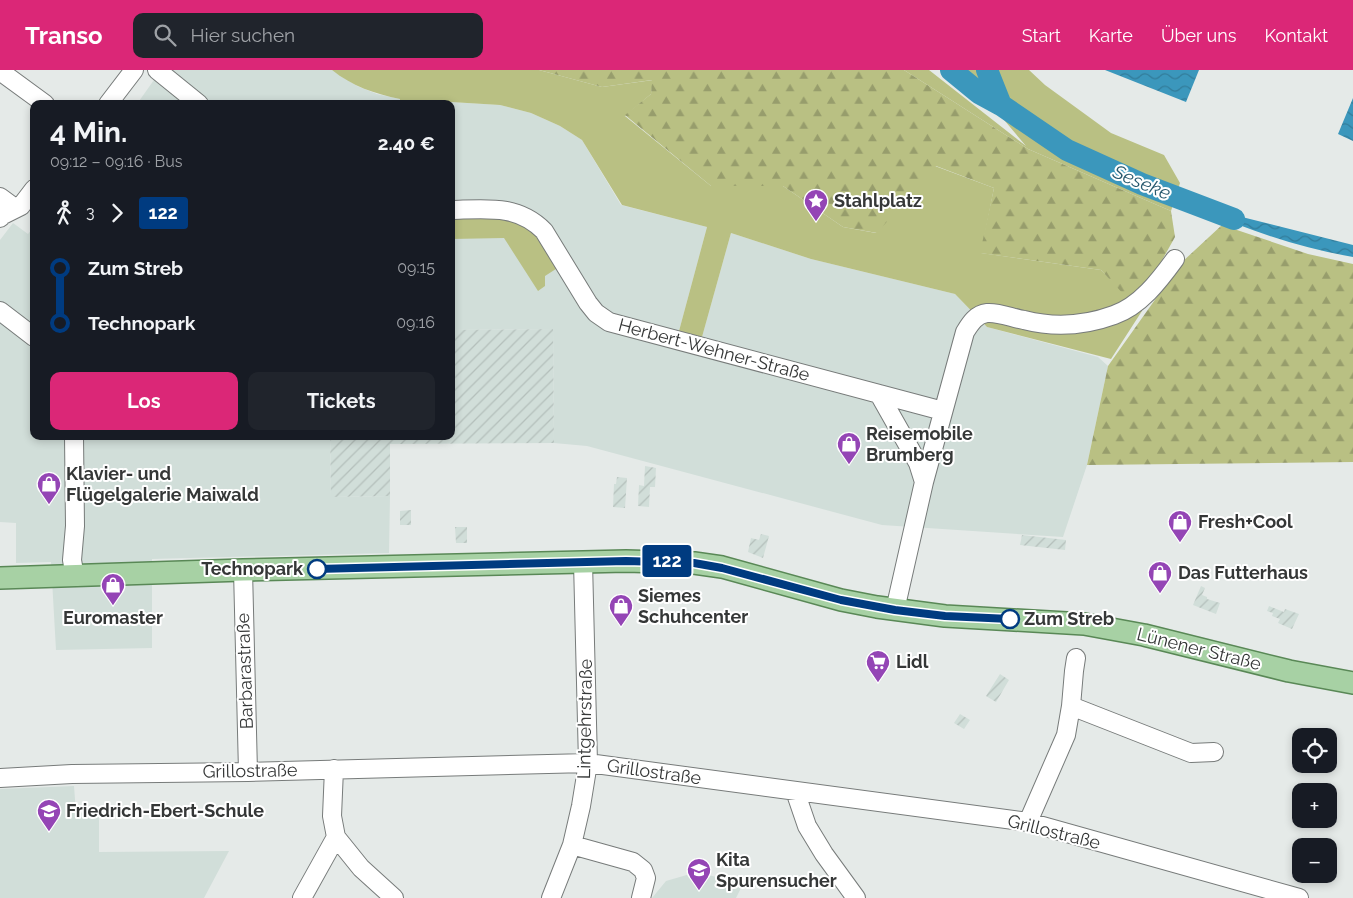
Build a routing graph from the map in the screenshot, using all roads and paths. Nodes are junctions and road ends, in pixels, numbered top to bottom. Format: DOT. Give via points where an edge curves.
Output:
graph roads {
  1 [pos="134,70"];
  2 [pos="157,70"];
  3 [pos="4,74"];
  4 [pos="40,100"];
  5 [pos="111,100"];
  6 [pos="194,100"];
  7 [pos="30,194"];
  8 [pos="0,197"];
  9 [pos="15,208"];
  10 [pos="455,210"];
  11 [pos="0,218"];
  12 [pos="1175,259"];
  13 [pos="0,311"];
  14 [pos="30,334"];
  15 [pos="879,394"];
  16 [pos="943,411"];
  17 [pos="74,440"];
  18 [pos="924,482"];
  19 [pos="583,562"];
  20 [pos="243,570"];
  21 [pos="75,576"];
  22 [pos="0,578"];
  23 [pos="895,610"];
  24 [pos="1076,658"];
  25 [pos="1353,683"];
  26 [pos="1071,706"];
  27 [pos="1214,752"];
  28 [pos="588,764"];
  29 [pos="334,769"];
  30 [pos="248,772"];
  31 [pos="0,778"];
  32 [pos="795,791"];
  33 [pos="1028,822"];
  34 [pos="336,837"];
  35 [pos="572,845"];
  36 [pos="302,898"];
  37 [pos="394,898"];
  38 [pos="551,898"];
  39 [pos="641,898"];
  40 [pos="856,898"];
  41 [pos="1297,898"];
  1 -- 5 [label="street"];
  2 -- 6 [label="street"];
  3 -- 4 [label="street"];
  7 -- 9 [label="street" via="21,206"];
  8 -- 9 [label="street"];
  9 -- 11 [label="street"];
  10 -- 15 [label="street, Herbert-Wehner-Straße" via="512,212 536,223 588,303 609,322"];
  12 -- 16 [label="street" via="1158,282 1132,306 1092,322 1046,325 997,314 977,316 965,332"];
  13 -- 14 [label="street"];
  15 -- 16 [label="street, Herbert-Wehner-Straße"];
  15 -- 18 [label="street" via="918,463"];
  16 -- 18 [label="street"];
  17 -- 21 [label="street" via="72,560"];
  18 -- 23 [label="street"];
  19 -- 20 [label="main road, Lünener Straße"];
  19 -- 23 [label="main road, Lünener Straße" via="662,561 712,566 841,600"];
  19 -- 28 [label="street, Lintgehrstraße"];
  20 -- 21 [label="main road, Lünener Straße"];
  20 -- 30 [label="street, Barbarastraße"];
  21 -- 22 [label="main road, Lünener Straße"];
  23 -- 25 [label="main road, Lünener Straße" via="1084,624"];
  24 -- 26 [label="street"];
  26 -- 27 [label="street" via="1191,752"];
  26 -- 33 [label="street" via="1066,735"];
  28 -- 29 [label="street, Grillostraße"];
  28 -- 32 [label="street, Grillostraße"];
  28 -- 35 [label="street, Lintgehrstraße"];
  29 -- 30 [label="street, Grillostraße"];
  29 -- 34 [label="street" via="332,816"];
  30 -- 31 [label="street, Grillostraße"];
  32 -- 33 [label="street, Grillostraße"];
  32 -- 40 [label="street" via="807,826"];
  33 -- 41 [label="street, Grillostraße"];
  34 -- 36 [label="street"];
  34 -- 37 [label="street" via="361,868"];
  35 -- 38 [label="street, Lintgehrstraße"];
  35 -- 39 [label="street" via="639,866 646,878"];
}
